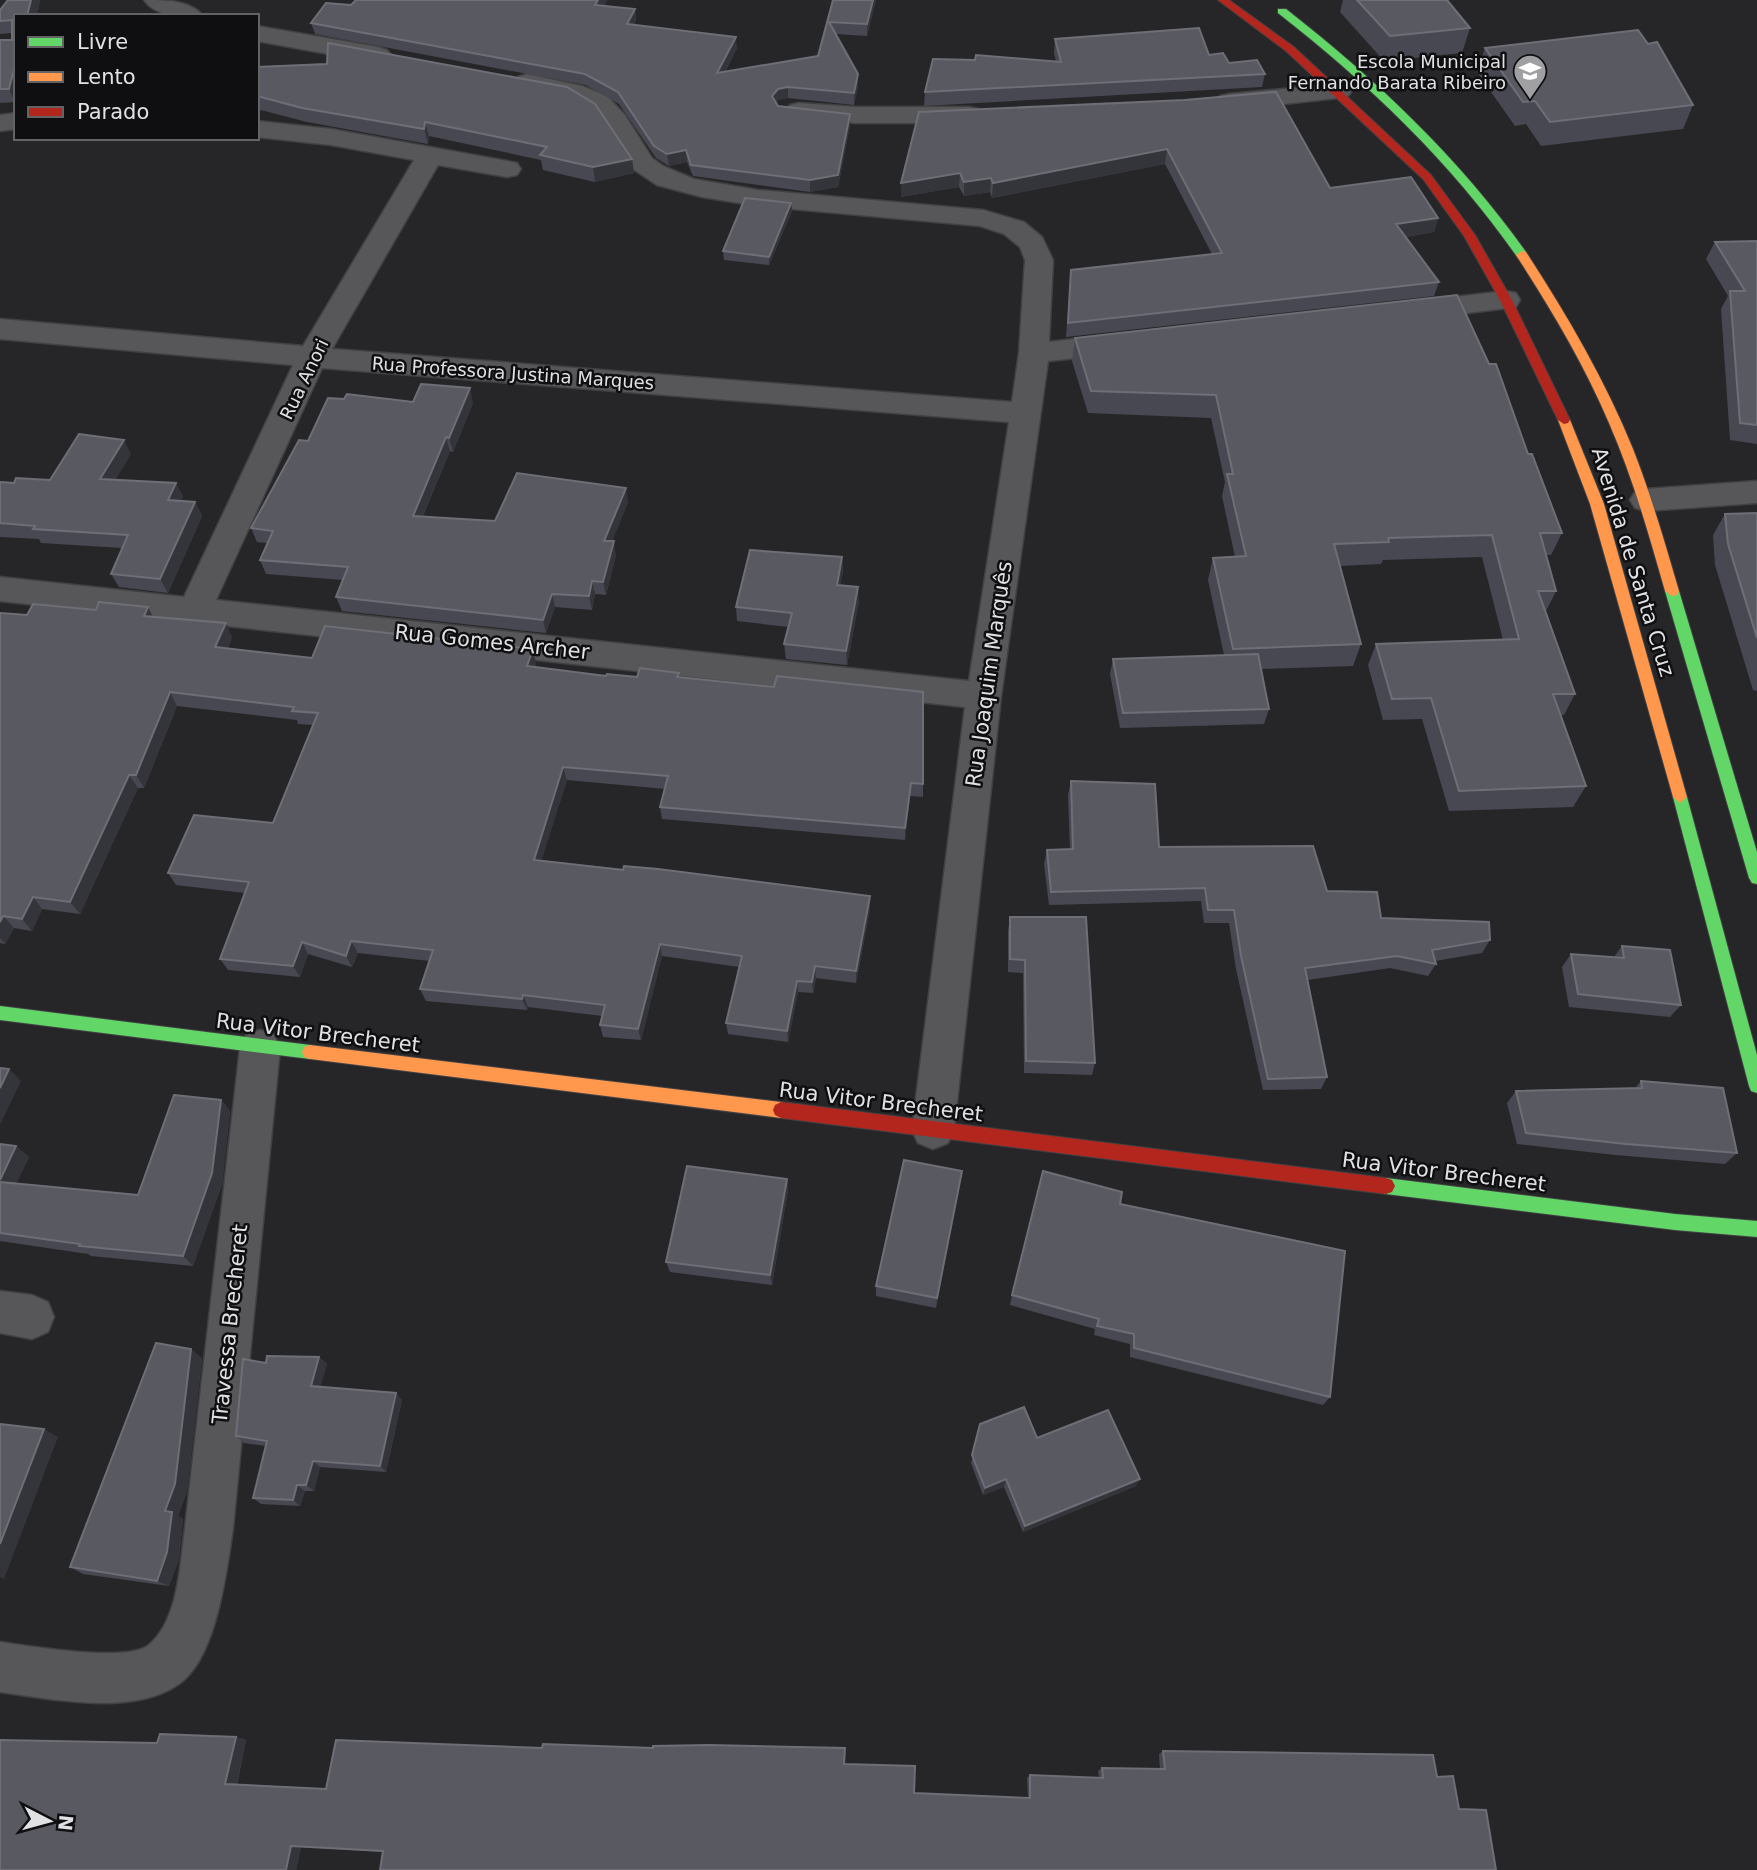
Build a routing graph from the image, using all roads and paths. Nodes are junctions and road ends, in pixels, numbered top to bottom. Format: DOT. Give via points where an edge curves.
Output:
graph roads {
  1 [pos="156,0"];
  2 [pos="1223,0"];
  3 [pos="1266,0"];
  4 [pos="187,14"];
  5 [pos="259,33"];
  6 [pos="406,60"];
  7 [pos="501,77"];
  8 [pos="1338,92"];
  9 [pos="1205,104"];
  10 [pos="788,109"];
  11 [pos="988,114"];
  12 [pos="259,129"];
  13 [pos="429,157"];
  14 [pos="507,169"];
  15 [pos="1506,300"];
  16 [pos="1386,313"];
  17 [pos="0,329"];
  18 [pos="1156,339"];
  19 [pos="1034,353"];
  20 [pos="312,357"];
  21 [pos="1026,413"];
  22 [pos="1757,492"];
  23 [pos="1646,500"];
  24 [pos="0,589"];
  25 [pos="195,610"];
  26 [pos="984,696"];
  27 [pos="1757,878"];
  28 [pos="0,1013"];
  29 [pos="260,1048"];
  30 [pos="1757,1086"];
  31 [pos="933,1130"];
  32 [pos="1757,1229"];
  33 [pos="0,1667"];
  1 -- 4 [label="street"];
  2 -- 8 [label="main road, Avenida de Santa Cruz" via="1290,49"];
  3 -- 23 [label="main road, Avenida de Santa Cruz" via="1356,68 1408,116 1467,182 1568,327 1614,419"];
  5 -- 6 [label="street"];
  7 -- 19 [label="street, Rua Joaquim Marquês" via="598,102 610,113 636,159 666,179 769,199 983,218 1014,228 1032,243 1039,260"];
  8 -- 9 [label="street"];
  8 -- 15 [label="main road, Avenida de Santa Cruz" via="1427,177 1469,235"];
  10 -- 11 [label="street" via="856,115"];
  12 -- 13 [label="street" via="331,137"];
  13 -- 14 [label="street"];
  13 -- 20 [label="street, Rua Anori"];
  15 -- 16 [label="street"];
  15 -- 30 [label="main road, Avenida de Santa Cruz" via="1573,436 1597,504"];
  17 -- 20 [label="street, Rua Professora Justina Marques"];
  18 -- 19 [label="street"];
  19 -- 21 [label="street, Rua Joaquim Marquês"];
  20 -- 21 [label="street, Rua Professora Justina Marques"];
  20 -- 25 [label="street, Rua Anori"];
  21 -- 26 [label="street, Rua Joaquim Marquês"];
  22 -- 23 [label="street"];
  23 -- 27 [label="main road, Avenida de Santa Cruz"];
  24 -- 25 [label="street, Rua Gomes Archer"];
  25 -- 26 [label="street, Rua Gomes Archer"];
  26 -- 31 [label="street, Rua Joaquim Marquês"];
  28 -- 29 [label="main road, Rua Vitor Brecheret"];
  29 -- 31 [label="main road, Rua Vitor Brecheret"];
  29 -- 33 [label="street, Travessa Brecheret" via="198,1601 168,1662 145,1674 84,1678"];
  31 -- 32 [label="main road, Rua Vitor Brecheret"];
}
